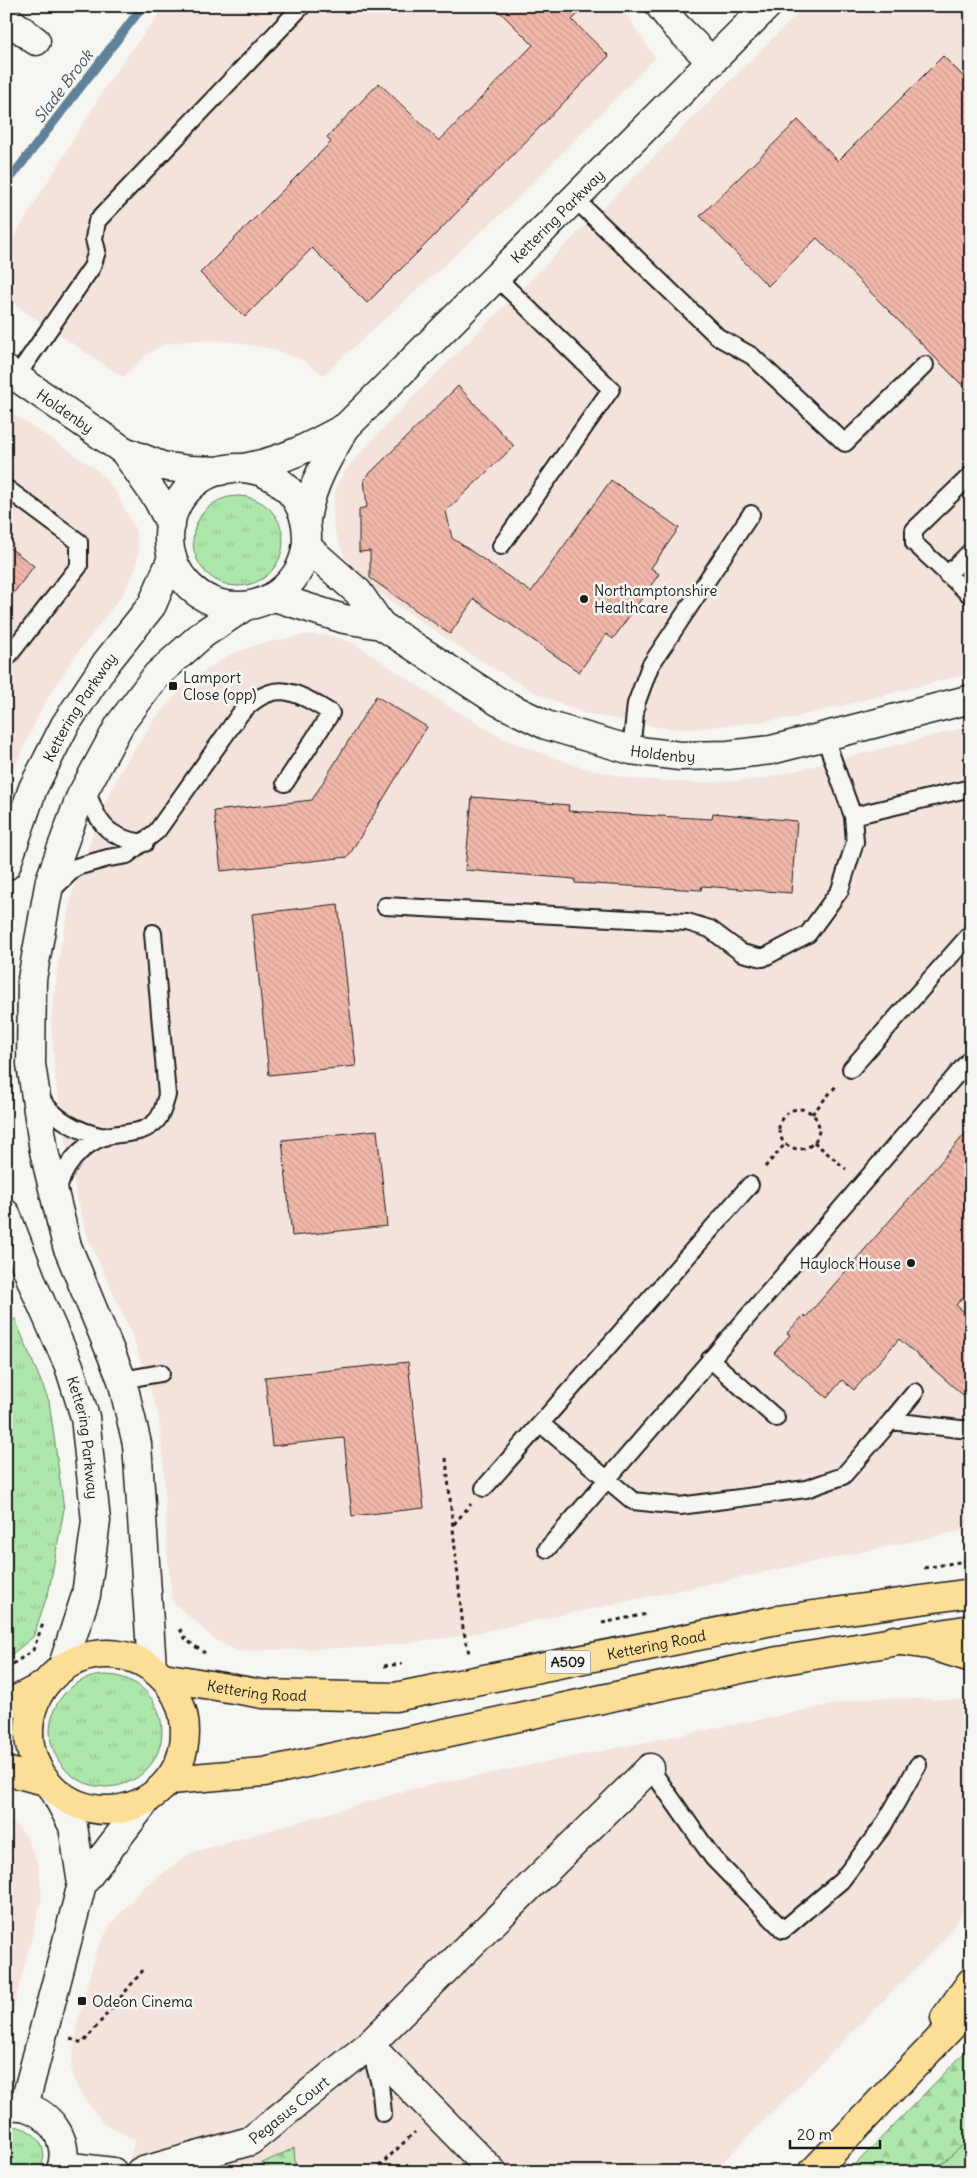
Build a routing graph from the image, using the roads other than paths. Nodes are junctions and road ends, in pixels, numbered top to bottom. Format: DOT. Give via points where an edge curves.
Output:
graph roads {
  1 [pos="302,6"];
  2 [pos="660,6"];
  3 [pos="768,6"];
  4 [pos="6,18"];
  5 [pos="36,41"];
  6 [pos="712,62"];
  7 [pos="575,199"];
  8 [pos="497,278"];
  9 [pos="924,364"];
  10 [pos="11,374"];
  11 [pos="346,427"];
  12 [pos="124,451"];
  13 [pos="232,470"];
  14 [pos="971,475"];
  15 [pos="6,488"];
  16 [pos="751,514"];
  17 [pos="306,520"];
  18 [pos="170,525"];
  19 [pos="501,546"];
  20 [pos="307,547"];
  21 [pos="971,551"];
  22 [pos="172,558"];
  23 [pos="947,575"];
  24 [pos="971,596"];
  25 [pos="274,597"];
  26 [pos="245,606"];
  27 [pos="381,625"];
  28 [pos="6,659"];
  29 [pos="971,700"];
  30 [pos="825,738"];
  31 [pos="631,750"];
  32 [pos="285,783"];
  33 [pos="86,788"];
  34 [pos="971,788"];
  35 [pos="853,816"];
  36 [pos="145,843"];
  37 [pos="7,856"];
  38 [pos="47,894"];
  39 [pos="386,906"];
  40 [pos="153,933"];
  41 [pos="971,933"];
  42 [pos="971,1058"];
  43 [pos="851,1069"];
  44 [pos="34,1088"];
  45 [pos="105,1137"];
  46 [pos="750,1185"];
  47 [pos="58,1209"];
  48 [pos="6,1214"];
  49 [pos="710,1359"];
  50 [pos="161,1373"];
  51 [pos="122,1380"];
  52 [pos="914,1392"];
  53 [pos="776,1418"];
  54 [pos="891,1420"];
  55 [pos="540,1424"];
  56 [pos="971,1428"];
  57 [pos="606,1479"];
  58 [pos="484,1488"];
  59 [pos="547,1548"];
  60 [pos="971,1593"];
  61 [pos="971,1629"];
  62 [pos="894,1640"];
  63 [pos="971,1658"];
  64 [pos="158,1672"];
  65 [pos="53,1677"];
  66 [pos="6,1705"];
  67 [pos="918,1765"];
  68 [pos="650,1768"];
  69 [pos="6,1771"];
  70 [pos="170,1780"];
  71 [pos="50,1786"];
  72 [pos="145,1802"];
  73 [pos="82,1884"];
  74 [pos="971,1982"];
  75 [pos="971,2006"];
  76 [pos="369,2045"];
  77 [pos="904,2077"];
  78 [pos="15,2106"];
  79 [pos="383,2113"];
  80 [pos="62,2169"];
  81 [pos="113,2172"];
  82 [pos="140,2172"];
  83 [pos="493,2172"];
  84 [pos="813,2172"];
  1 -- 10 [label="lane" via="97,221 94,239 97,251 92,267"];
  2 -- 6 [label="street"];
  3 -- 6 [label="street, Kettering Parkway"];
  4 -- 5 [label="street"];
  6 -- 7 [label="street, Kettering Parkway"];
  7 -- 8 [label="street, Kettering Parkway"];
  7 -- 9 [label="lane" via="718,337 752,356 845,443"];
  8 -- 11 [label="street, Kettering Parkway"];
  8 -- 19 [label="lane" via="611,390"];
  10 -- 12 [label="street, Holdenby"];
  11 -- 13 [label="street, Kettering Parkway" via="273,462"];
  11 -- 17 [label="street, Kettering Parkway" via="320,472"];
  12 -- 13 [label="street, Holdenby" via="162,466"];
  12 -- 18 [label="street, Holdenby" via="158,500"];
  13 -- 17 [label="street" via="265,473 283,485 297,501"];
  13 -- 18 [label="street" via="202,478 176,506"];
  14 -- 23 [label="lane" via="914,530 914,543"];
  15 -- 28 [label="lane" via="79,542 79,566"];
  16 -- 31 [label="lane" via="650,666 636,704"];
  17 -- 20 [label="street"];
  18 -- 22 [label="street"];
  20 -- 25 [label="street" via="301,567 290,584"];
  20 -- 27 [label="street, Holdenby" via="358,592"];
  21 -- 23 [label="lane"];
  22 -- 26 [label="street" via="183,579 200,595 222,605"];
  22 -- 37 [label="street, Kettering Parkway" via="152,605 106,664 65,725 33,788"];
  23 -- 24 [label="lane"];
  25 -- 26 [label="street" via="260,604"];
  25 -- 27 [label="street, Holdenby" via="344,619"];
  26 -- 33 [label="street" via="203,634 158,675 120,724"];
  27 -- 31 [label="street, Holdenby" via="499,702 546,725"];
  29 -- 30 [label="street, Holdenby"];
  30 -- 31 [label="street, Holdenby" via="728,755 680,756"];
  30 -- 35 [label="lane"];
  32 -- 36 [label="lane" via="331,712 303,696 284,691 269,692 254,698 240,714 157,831"];
  33 -- 36 [label="lane" via="96,816 105,829 126,841"];
  33 -- 38 [label="street"];
  34 -- 35 [label="lane"];
  35 -- 39 [label="lane" via="855,842 840,890 808,934 763,958 742,953 710,929 687,922"];
  36 -- 38 [label="lane" via="127,855 76,867"];
  38 -- 44 [label="street" via="32,979 31,1064"];
  40 -- 45 [label="lane" via="167,1095 158,1120 141,1131"];
  41 -- 43 [label="lane"];
  42 -- 49 [label="lane"];
  44 -- 45 [label="lane" via="46,1107 62,1120"];
  44 -- 47 [label="street"];
  45 -- 47 [label="lane" via="76,1155 58,1189"];
  46 -- 55 [label="lane"];
  47 -- 51 [label="street" via="67,1246"];
  48 -- 65 [label="street, Kettering Parkway" via="69,1366 85,1417 96,1520 86,1595"];
  49 -- 53 [label="lane"];
  49 -- 57 [label="lane"];
  50 -- 51 [label="lane"];
  51 -- 64 [label="street" via="136,1444"];
  52 -- 54 [label="lane"];
  54 -- 56 [label="lane"];
  54 -- 57 [label="lane" via="843,1476 806,1489 680,1506 634,1501"];
  55 -- 57 [label="lane"];
  55 -- 58 [label="lane"];
  57 -- 59 [label="lane"];
  60 -- 64 [label="main road, Kettering Road / A509" via="777,1620 395,1697 263,1694"];
  61 -- 62 [label="main road"];
  62 -- 63 [label="main road" via="929,1645"];
  62 -- 70 [label="main road" via="768,1663 264,1772"];
  64 -- 65 [label="main road" via="130,1657 107,1654 83,1657"];
  64 -- 70 [label="main road" via="179,1702 184,1716 186,1739 181,1761"];
  65 -- 66 [label="main road"];
  65 -- 71 [label="main road" via="32,1709 29,1734 33,1758"];
  67 -- 68 [label="lane" via="883,1826 841,1882 783,1930 713,1858"];
  68 -- 76 [label="street, Pegasus Court"];
  69 -- 71 [label="main road"];
  70 -- 72 [label="main road"];
  71 -- 72 [label="main road" via="75,1804 98,1811 122,1810"];
  71 -- 73 [label="street" via="73,1826"];
  72 -- 73 [label="street"];
  73 -- 78 [label="street"];
  74 -- 77 [label="main road"];
  75 -- 77 [label="main road"];
  76 -- 79 [label="lane" via="380,2084"];
  76 -- 82 [label="street, Pegasus Court" via="250,2141"];
  76 -- 83 [label="street"];
  77 -- 84 [label="main road"];
  78 -- 80 [label="street" via="42,2114 56,2128 63,2146"];
  80 -- 81 [label="street"];
}
